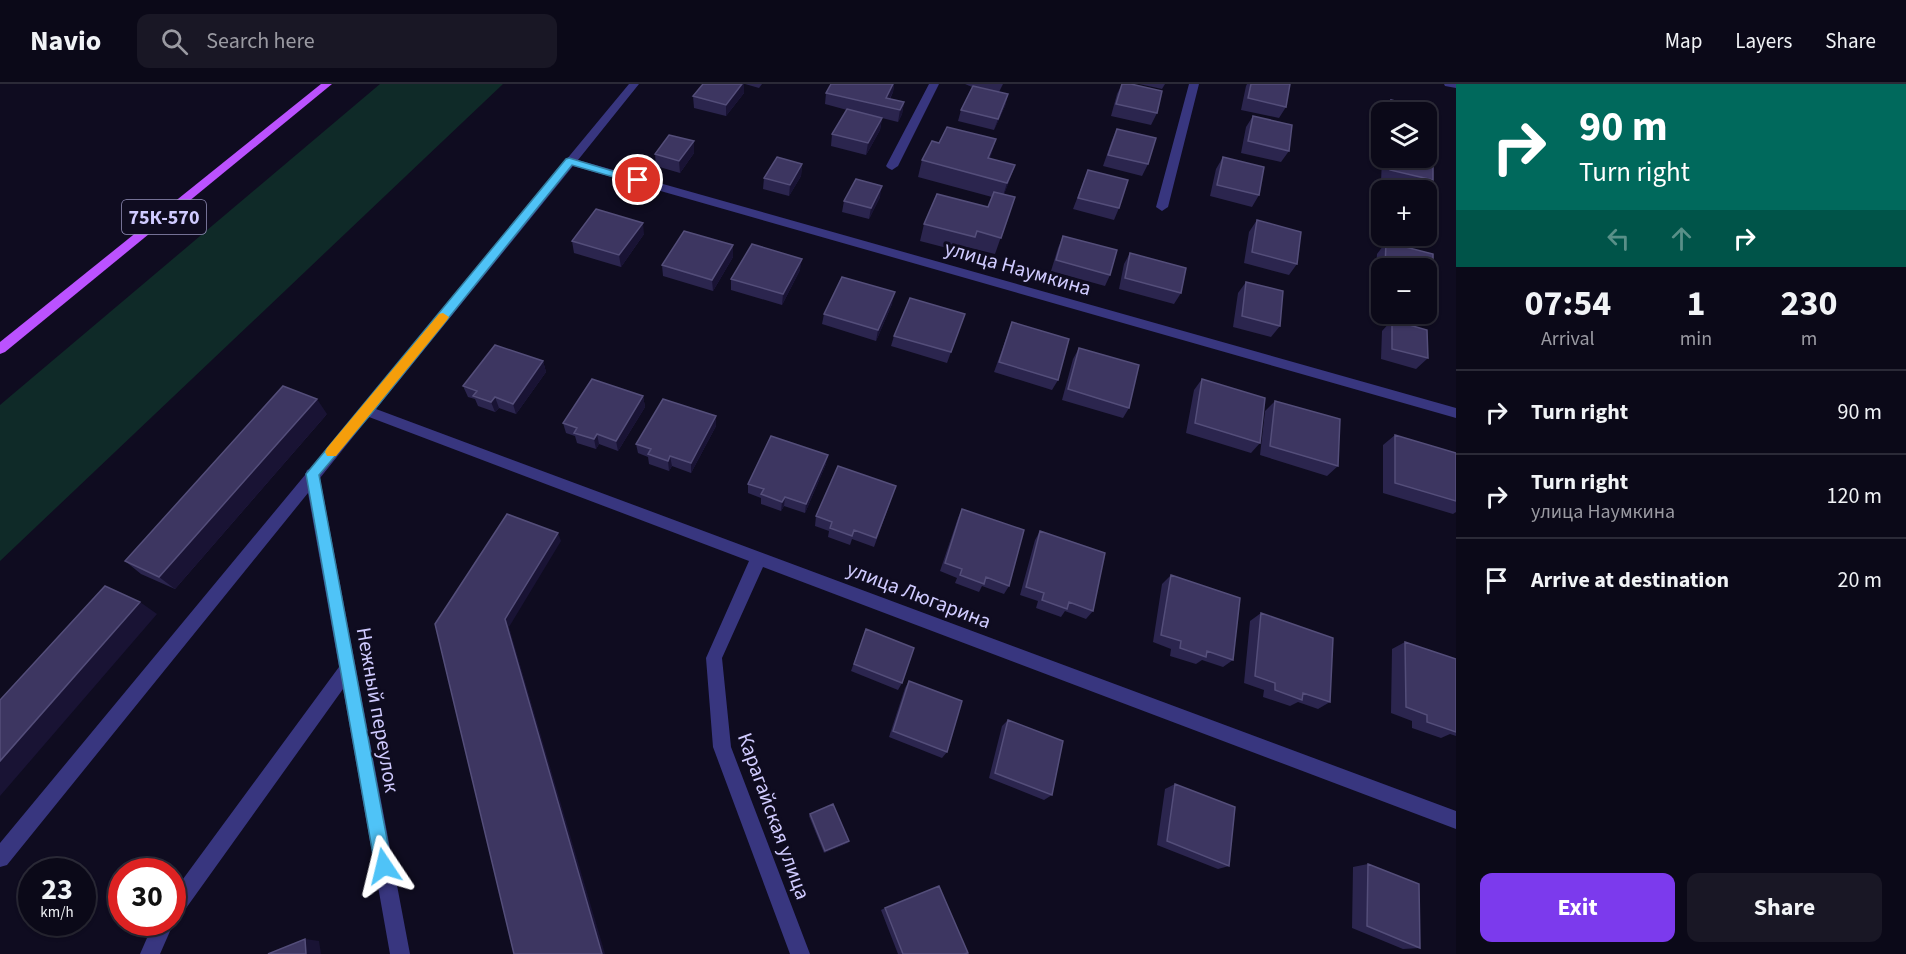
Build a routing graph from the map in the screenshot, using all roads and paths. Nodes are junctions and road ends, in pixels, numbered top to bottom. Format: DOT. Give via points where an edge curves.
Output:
graph roads {
  1 [pos="327,84"];
  2 [pos="634,84"];
  3 [pos="933,84"];
  4 [pos="1194,84"];
  5 [pos="1449,84"];
  6 [pos="1456,85"];
  7 [pos="569,161"];
  8 [pos="892,166"];
  9 [pos="1162,207"];
  10 [pos="0,349"];
  11 [pos="367,411"];
  12 [pos="1456,412"];
  13 [pos="312,474"];
  14 [pos="759,557"];
  15 [pos="348,668"];
  16 [pos="1456,820"];
  17 [pos="0,858"];
  18 [pos="186,892"];
  19 [pos="158,936"];
  20 [pos="150,954"];
  21 [pos="400,954"];
  22 [pos="800,954"];
  1 -- 10 [label="main road, 75К-570"];
  2 -- 7 [label="street"];
  3 -- 8 [label="street"];
  4 -- 9 [label="street"];
  5 -- 6 [label="street"];
  7 -- 11 [label="street"];
  7 -- 12 [label="street, улица Наумкина"];
  11 -- 13 [label="street"];
  11 -- 14 [label="street, улица Люгарина"];
  13 -- 15 [label="street, Нежный переулок"];
  13 -- 17 [label="street"];
  14 -- 16 [label="street, улица Люгарина"];
  14 -- 22 [label="street, Карагайская улица" via="714,658 722,747"];
  15 -- 18 [label="street"];
  15 -- 21 [label="street, Нежный переулок"];
  19 -- 20 [label="street"];
}
